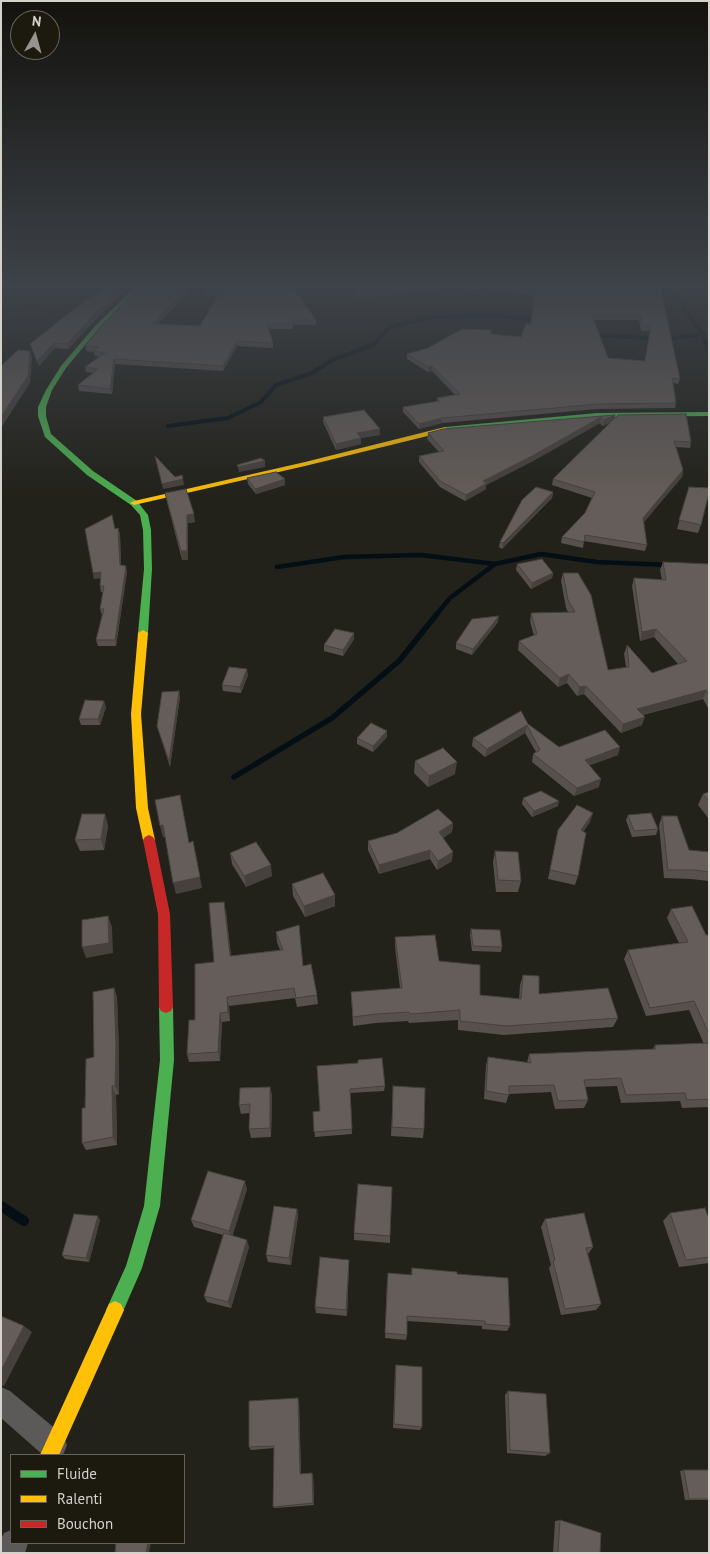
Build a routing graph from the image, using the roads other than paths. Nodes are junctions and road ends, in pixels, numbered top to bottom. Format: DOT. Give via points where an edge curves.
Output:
graph roads {
  1 [pos="70,359"];
  2 [pos="709,414"];
  3 [pos="134,503"];
  4 [pos="1,1400"];
  5 [pos="51,1450"];
  1 -- 3 [label="street" via="54,379 42,407 48,435 90,473"];
  2 -- 3 [label="street" via="597,415 442,430"];
  3 -- 5 [label="street" via="144,516 148,545 136,714 142,808 164,914 167,1060 152,1206 136,1260"];
  4 -- 5 [label="street"];
}
